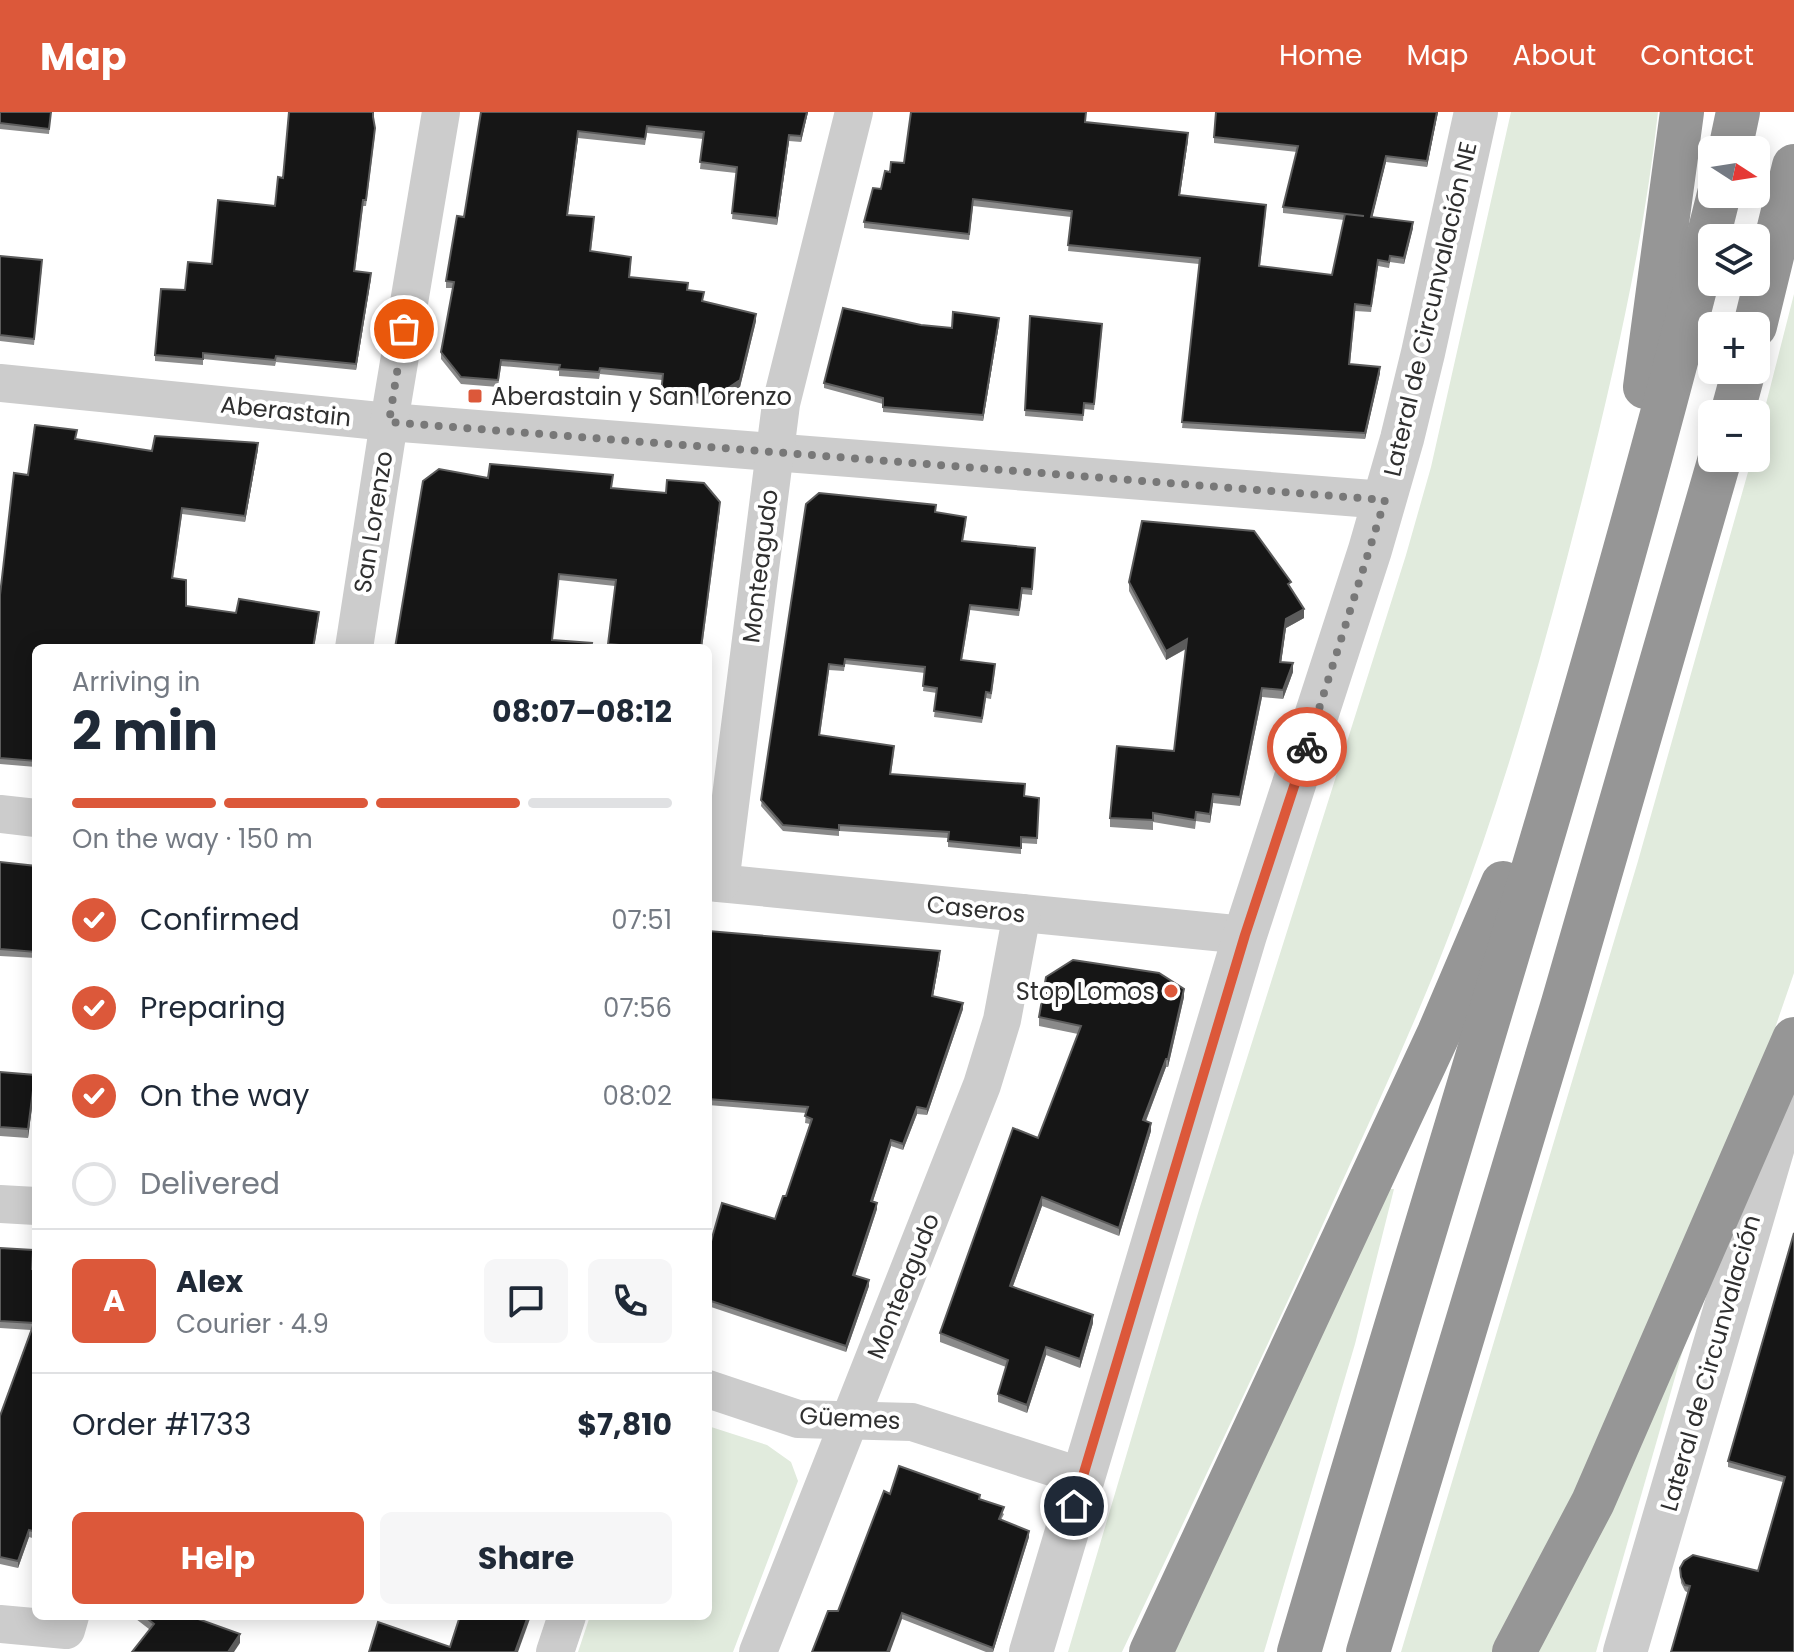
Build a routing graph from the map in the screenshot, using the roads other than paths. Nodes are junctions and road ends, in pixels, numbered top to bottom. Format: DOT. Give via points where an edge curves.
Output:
graph roads {
  1 [pos="441,112"];
  2 [pos="854,112"];
  3 [pos="1476,112"];
  4 [pos="1682,112"];
  5 [pos="1738,112"];
  6 [pos="1733,136"];
  7 [pos="1794,166"];
  8 [pos="1716,208"];
  9 [pos="1758,312"];
  10 [pos="0,383"];
  11 [pos="389,422"];
  12 [pos="774,452"];
  13 [pos="1716,472"];
  14 [pos="1385,500"];
  15 [pos="1618,572"];
  16 [pos="355,644"];
  17 [pos="1578,712"];
  18 [pos="0,814"];
  19 [pos="32,818"];
  20 [pos="714,883"];
  21 [pos="1022,913"];
  22 [pos="1245,935"];
  23 [pos="1794,1039"];
  24 [pos="1794,1073"];
  25 [pos="0,1204"];
  26 [pos="32,1206"];
  27 [pos="712,1390"];
  28 [pos="850,1420"];
  29 [pos="1083,1477"];
  30 [pos="566,1620"];
  31 [pos="68,1623"];
  32 [pos="0,1624"];
  33 [pos="555,1652"];
  34 [pos="758,1652"];
  35 [pos="1031,1652"];
  36 [pos="1151,1652"];
  37 [pos="1299,1652"];
  38 [pos="1368,1652"];
  39 [pos="1514,1652"];
  40 [pos="1625,1652"];
  1 -- 11 [label="street, San Lorenzo"];
  2 -- 12 [label="street, Monteagudo" via="781,404"];
  3 -- 14 [label="street, Lateral de Circunvalación NE"];
  4 -- 15 [label="highway"];
  5 -- 6 [label="highway"];
  7 -- 9 [label="highway"];
  8 -- 15 [label="highway"];
  10 -- 11 [label="street, Aberastain"];
  11 -- 12 [label="street, Aberastain"];
  11 -- 16 [label="street, San Lorenzo"];
  12 -- 14 [label="street, Aberastain"];
  12 -- 20 [label="street, Monteagudo"];
  13 -- 38 [label="highway"];
  14 -- 22 [label="street, Lateral de Circunvalación NE"];
  15 -- 17 [label="highway"];
  17 -- 36 [label="highway" via="1439,1033"];
  17 -- 37 [label="highway"];
  18 -- 19 [label="street"];
  20 -- 21 [label="street, Caseros"];
  21 -- 22 [label="street, Caseros"];
  21 -- 28 [label="street, Monteagudo" via="991,1061"];
  22 -- 29 [label="street, Lateral de Circunvalación NE"];
  23 -- 39 [label="highway" via="1593,1502"];
  24 -- 40 [label="street, Lateral de Circunvalación"];
  25 -- 26 [label="street"];
  27 -- 28 [label="street, Güemes" via="798,1419"];
  28 -- 29 [label="street, Güemes" via="912,1422"];
  28 -- 34 [label="street, Monteagudo"];
  29 -- 35 [label="street, Lateral de Circunvalación NE"];
  30 -- 33 [label="street"];
  31 -- 32 [label="street"];
}
